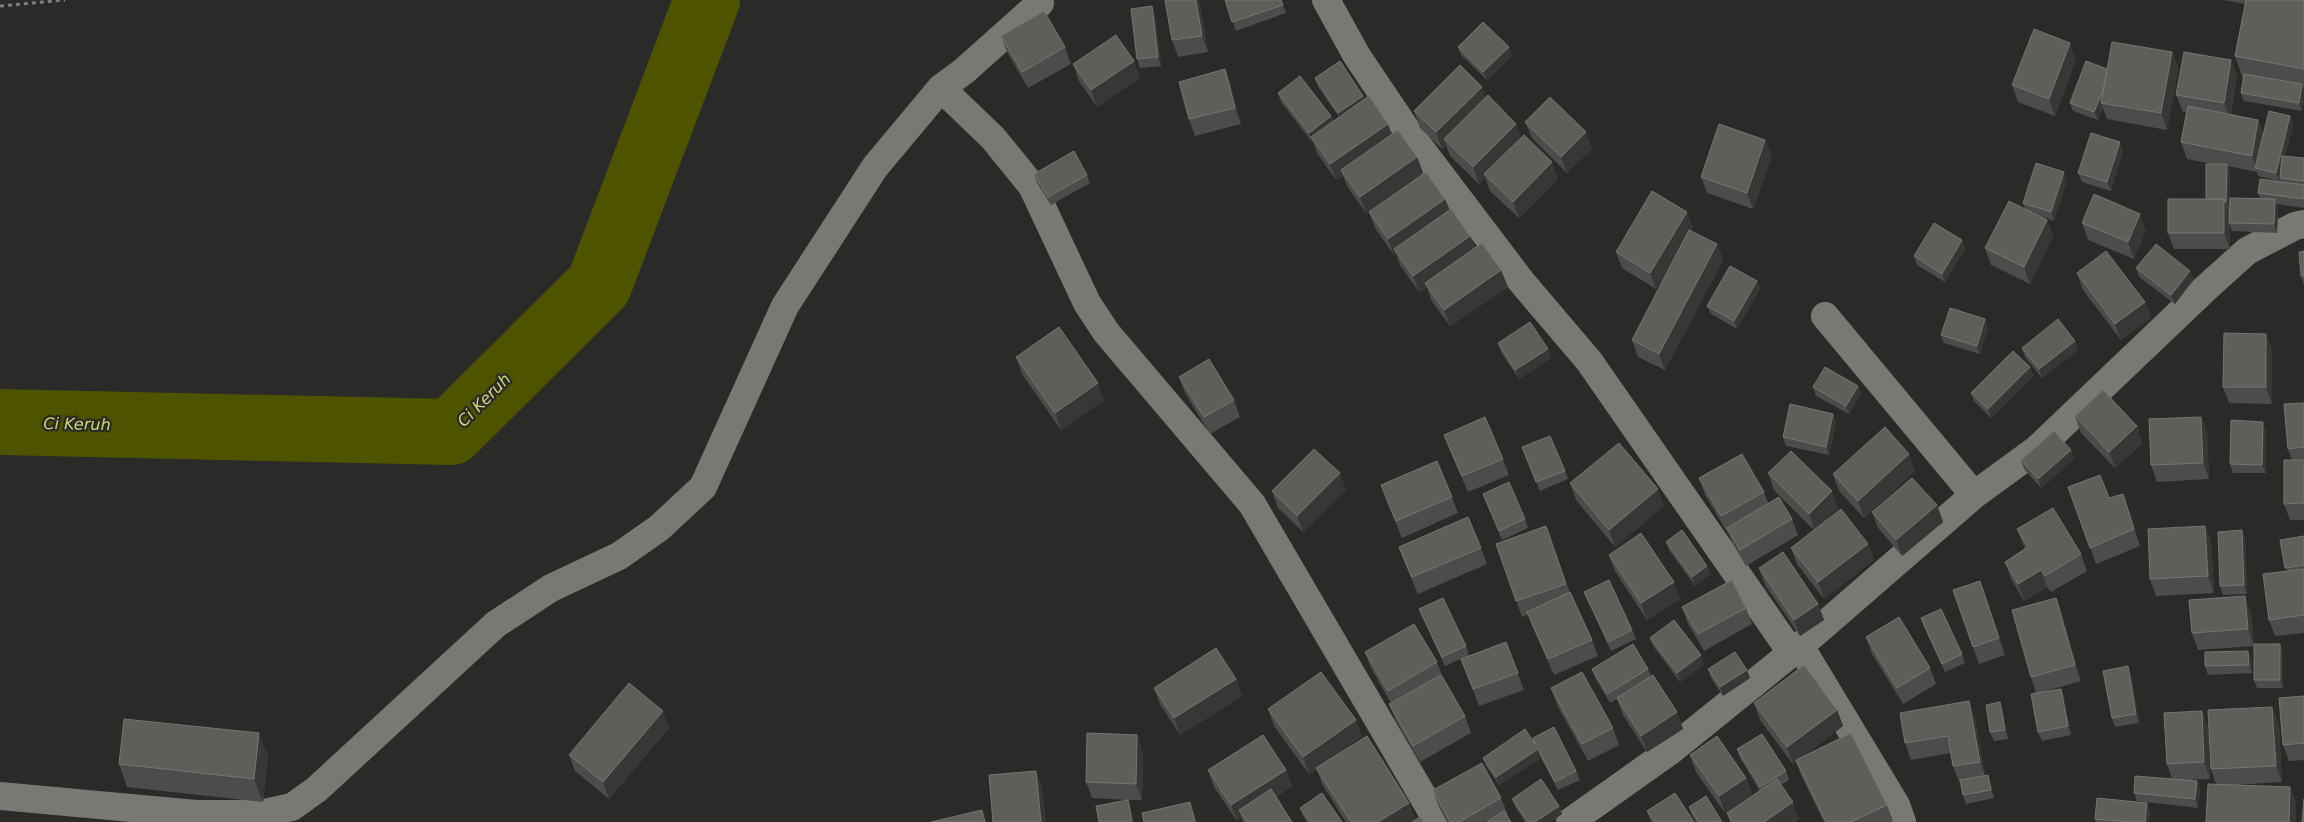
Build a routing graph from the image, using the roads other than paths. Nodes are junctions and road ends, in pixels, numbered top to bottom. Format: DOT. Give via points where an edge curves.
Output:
graph roads {
  1 [pos="1326,0"];
  2 [pos="1040,4"];
  3 [pos="941,88"];
  4 [pos="2304,224"];
  5 [pos="1825,316"];
  6 [pos="1974,495"];
  7 [pos="1796,649"];
  8 [pos="0,796"];
  9 [pos="293,814"];
  10 [pos="1438,822"];
  11 [pos="1570,822"];
  12 [pos="1902,822"];
  1 -- 7 [label="street" via="1357,56 1408,132 1521,281 1589,361"];
  2 -- 3 [label="street"];
  3 -- 9 [label="street" via="875,167 785,306 703,488 659,528 619,556 551,588 496,624 317,788"];
  3 -- 10 [label="street" via="993,138 1032,186 1087,303 1106,332 1252,504"];
  4 -- 6 [label="street" via="2247,251 2037,449"];
  5 -- 6 [label="street"];
  6 -- 7 [label="street"];
  7 -- 11 [label="street" via="1670,751"];
  7 -- 12 [label="street" via="1896,805"];
  8 -- 9 [label="street" via="196,814"];
}
